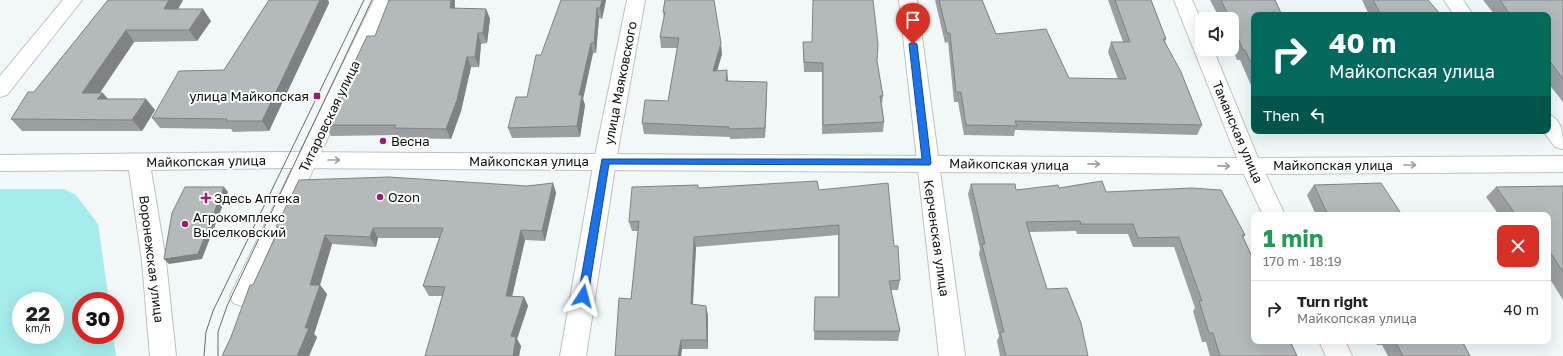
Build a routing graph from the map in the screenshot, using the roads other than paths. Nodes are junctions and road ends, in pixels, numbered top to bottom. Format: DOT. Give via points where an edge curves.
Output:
graph roads {
  1 [pos="73,0"];
  2 [pos="383,0"];
  3 [pos="636,0"];
  4 [pos="908,0"];
  5 [pos="1183,0"];
  6 [pos="1453,0"];
  7 [pos="1462,12"];
  8 [pos="1195,29"];
  9 [pos="1206,56"];
  10 [pos="0,90"];
  11 [pos="1551,126"];
  12 [pos="1563,141"];
  13 [pos="301,160"];
  14 [pos="605,161"];
  15 [pos="139,162"];
  16 [pos="0,163"];
  17 [pos="927,163"];
  18 [pos="1563,164"];
  19 [pos="1251,166"];
  20 [pos="1273,212"];
  21 [pos="242,296"];
  22 [pos="1333,344"];
  23 [pos="163,356"];
  24 [pos="573,356"];
  25 [pos="952,356"];
  26 [pos="1339,356"];
  1 -- 10 [label="street"];
  2 -- 13 [label="street, Титаровская улица"];
  3 -- 14 [label="street, улица Маяковского"];
  4 -- 17 [label="street, Керченская улица"];
  5 -- 8 [label="street"];
  6 -- 7 [label="street"];
  9 -- 19 [label="street, Таманская улица"];
  11 -- 12 [label="street"];
  13 -- 14 [label="street, Майкопская улица, one-way"];
  13 -- 15 [label="street, Майкопская улица"];
  13 -- 21 [label="street, Титаровская улица"];
  14 -- 17 [label="street, Майкопская улица"];
  14 -- 24 [label="street, улица Маяковского"];
  15 -- 16 [label="street, Майкопская улица"];
  15 -- 23 [label="street, Воронежская улица" via="154,261"];
  17 -- 19 [label="street, Майкопская улица, one-way"];
  17 -- 25 [label="street, Керченская улица"];
  19 -- 18 [label="street, Майкопская улица, one-way"];
  19 -- 20 [label="street, Таманская улица"];
  22 -- 26 [label="street"];
}
